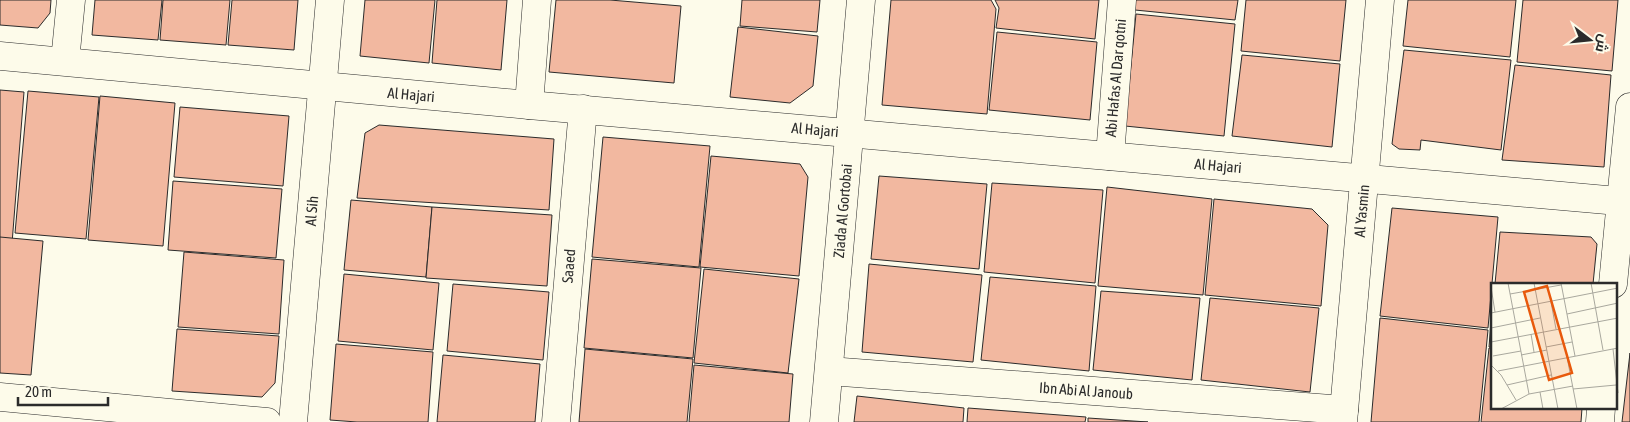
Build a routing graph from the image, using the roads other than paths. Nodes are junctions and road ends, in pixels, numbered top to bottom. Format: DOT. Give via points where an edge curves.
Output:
graph roads {
  1 [pos="71,0"];
  2 [pos="330,0"];
  3 [pos="537,0"];
  4 [pos="861,0"];
  5 [pos="1122,0"];
  6 [pos="1380,0"];
  7 [pos="0,56"];
  8 [pos="65,60"];
  9 [pos="322,87"];
  10 [pos="529,105"];
  11 [pos="1630,107"];
  12 [pos="583,109"];
  13 [pos="849,133"];
  14 [pos="1110,156"];
  15 [pos="1364,179"];
  16 [pos="1626,202"];
  17 [pos="1613,283"];
  18 [pos="828,371"];
  19 [pos="0,398"];
  20 [pos="1344,416"];
  21 [pos="267,422"];
  22 [pos="293,422"];
  23 [pos="556,422"];
  24 [pos="824,422"];
  1 -- 8 [label="street"];
  2 -- 9 [label="street, Al Sih"];
  3 -- 10 [label="street"];
  4 -- 13 [label="street, Ziada Al Gortobai"];
  5 -- 14 [label="street, Abi Hafas Al Dar qotni"];
  6 -- 15 [label="street, Al Yasmin"];
  7 -- 8 [label="street, Al Hajari"];
  8 -- 9 [label="street, Al Hajari"];
  9 -- 10 [label="street, Al Hajari"];
  9 -- 22 [label="street, Al Sih"];
  10 -- 12 [label="street, Al Hajari"];
  11 -- 16 [label="street"];
  12 -- 13 [label="street, Al Hajari"];
  12 -- 23 [label="street, Saaed"];
  13 -- 14 [label="street, Al Hajari"];
  13 -- 18 [label="street, Ziada Al Gortobai"];
  14 -- 15 [label="street, Al Hajari"];
  15 -- 16 [label="street, Al Hajari"];
  15 -- 20 [label="street, Al Yasmin"];
  16 -- 17 [label="street"];
  18 -- 20 [label="street, Ibn Abi Al Janoub"];
  18 -- 24 [label="street, Ziada Al Gortobai"];
  19 -- 21 [label="street"];
}
